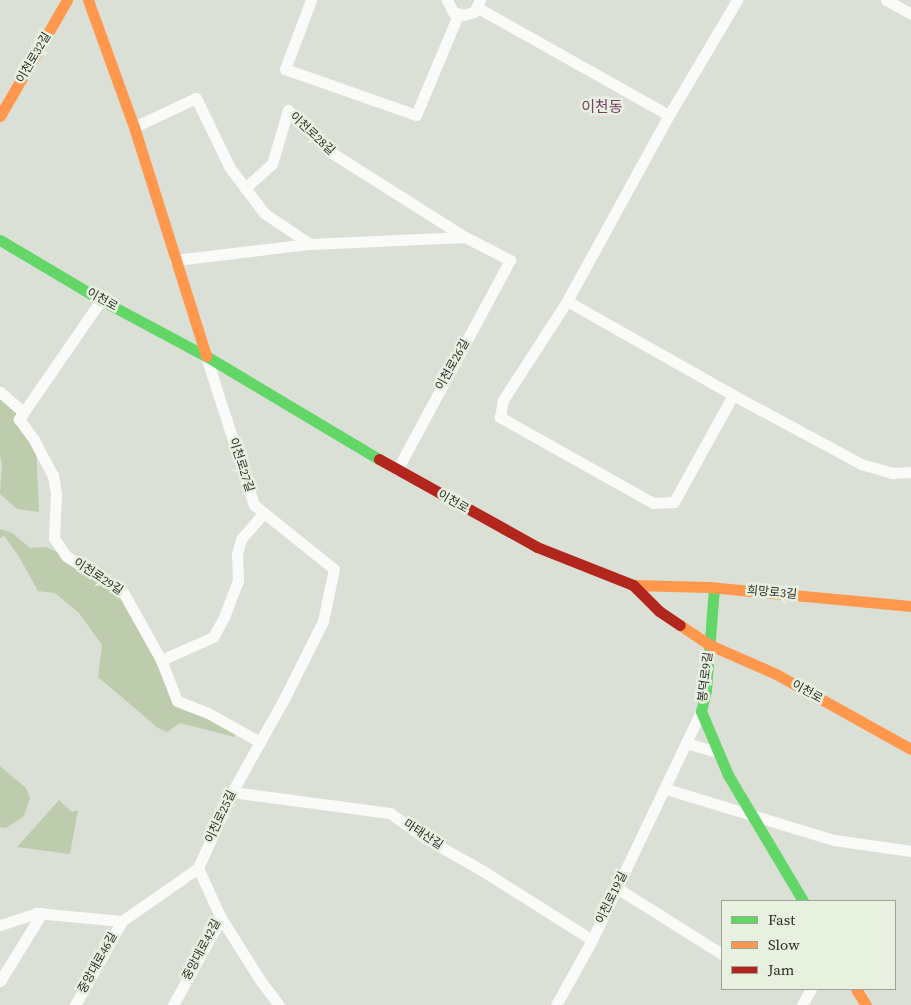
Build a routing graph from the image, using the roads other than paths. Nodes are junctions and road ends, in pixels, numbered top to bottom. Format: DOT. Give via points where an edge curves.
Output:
graph roads {
  1 [pos="67,0"];
  2 [pos="88,0"];
  3 [pos="311,0"];
  4 [pos="447,0"];
  5 [pos="737,0"];
  6 [pos="886,0"];
  7 [pos="479,4"];
  8 [pos="911,14"];
  9 [pos="458,15"];
  10 [pos="669,114"];
  11 [pos="0,116"];
  12 [pos="134,127"];
  13 [pos="245,188"];
  14 [pos="465,237"];
  15 [pos="0,240"];
  16 [pos="310,244"];
  17 [pos="175,260"];
  18 [pos="510,260"];
  19 [pos="101,300"];
  20 [pos="567,301"];
  21 [pos="206,356"];
  22 [pos="0,392"];
  23 [pos="733,395"];
  24 [pos="23,412"];
  25 [pos="396,470"];
  26 [pos="911,472"];
  27 [pos="264,513"];
  28 [pos="334,569"];
  29 [pos="633,585"];
  30 [pos="714,588"];
  31 [pos="911,606"];
  32 [pos="710,645"];
  33 [pos="162,660"];
  34 [pos="701,711"];
  35 [pos="260,742"];
  36 [pos="686,743"];
  37 [pos="911,749"];
  38 [pos="718,752"];
  39 [pos="666,789"];
  40 [pos="232,792"];
  41 [pos="750,816"];
  42 [pos="911,851"];
  43 [pos="198,868"];
  44 [pos="617,888"];
  45 [pos="802,900"];
  46 [pos="42,913"];
  47 [pos="221,918"];
  48 [pos="122,921"];
  49 [pos="0,925"];
  50 [pos="592,940"];
  51 [pos="721,953"];
  52 [pos="0,981"];
  53 [pos="857,990"];
  54 [pos="810,992"];
  55 [pos="75,1005"];
  56 [pos="173,1005"];
  57 [pos="279,1005"];
  58 [pos="556,1005"];
  59 [pos="802,1005"];
  60 [pos="866,1005"];
  1 -- 11 [label="street, 이천로32길"];
  2 -- 12 [label="street"];
  3 -- 9 [label="street" via="286,69 416,115"];
  4 -- 9 [label="street"];
  5 -- 10 [label="street"];
  6 -- 8 [label="street"];
  7 -- 9 [label="street" via="469,14"];
  7 -- 10 [label="street"];
  10 -- 20 [label="street"];
  12 -- 13 [label="street" via="196,98 230,168"];
  12 -- 17 [label="street"];
  13 -- 14 [label="street, 이천로28길" via="272,164 288,110 332,153"];
  13 -- 16 [label="street" via="264,213"];
  14 -- 16 [label="street, 이천로28길"];
  14 -- 18 [label="street, 이천로28길"];
  15 -- 19 [label="street, 이천로"];
  16 -- 17 [label="street, 이천로28길"];
  17 -- 21 [label="street"];
  18 -- 25 [label="street, 이천로26길"];
  19 -- 21 [label="street, 이천로"];
  19 -- 24 [label="street"];
  20 -- 23 [label="street"];
  20 -- 23 [label="street" via="503,400 500,417 653,503 674,502"];
  21 -- 25 [label="street, 이천로"];
  21 -- 27 [label="street, 이천로27길" via="254,505"];
  22 -- 24 [label="street"];
  23 -- 26 [label="street" via="862,464 893,473"];
  24 -- 33 [label="street, 이천로29길" via="19,419 53,476 56,495 54,538 66,556 123,592"];
  25 -- 29 [label="street, 이천로" via="537,547"];
  27 -- 28 [label="street, 이천로27길"];
  27 -- 33 [label="street" via="242,539 237,554 238,581 214,637"];
  28 -- 35 [label="street, 이천로25길" via="323,621"];
  29 -- 30 [label="street, 희망로3길"];
  29 -- 32 [label="street, 이천로" via="659,611"];
  30 -- 31 [label="street, 희망로3길"];
  30 -- 32 [label="street, 봉덕로9길"];
  32 -- 34 [label="street, 봉덕로9길"];
  32 -- 37 [label="street, 이천로" via="776,674"];
  33 -- 35 [label="street, 이천로29길" via="177,701 208,713"];
  34 -- 36 [label="street, 이천로19길"];
  34 -- 38 [label="street, 봉덕로9길"];
  35 -- 40 [label="street, 이천로25길"];
  36 -- 38 [label="street"];
  36 -- 39 [label="street, 이천로19길"];
  38 -- 41 [label="street, 봉덕로9길"];
  39 -- 41 [label="street"];
  39 -- 44 [label="street, 이천로19길"];
  40 -- 43 [label="street, 이천로25길"];
  40 -- 50 [label="street, 마태산길" via="390,813 425,838"];
  41 -- 42 [label="street" via="834,840"];
  41 -- 45 [label="street, 봉덕로9길"];
  43 -- 47 [label="street, 중앙대로42길"];
  43 -- 48 [label="street"];
  44 -- 50 [label="street, 이천로19길"];
  44 -- 51 [label="street"];
  46 -- 48 [label="street"];
  46 -- 49 [label="street"];
  46 -- 52 [label="street"];
  47 -- 56 [label="street, 중앙대로42길"];
  47 -- 57 [label="street"];
  48 -- 55 [label="street, 중앙대로46길"];
  50 -- 58 [label="street, 이천로19길"];
  53 -- 60 [label="street"];
  54 -- 59 [label="street"];
}
